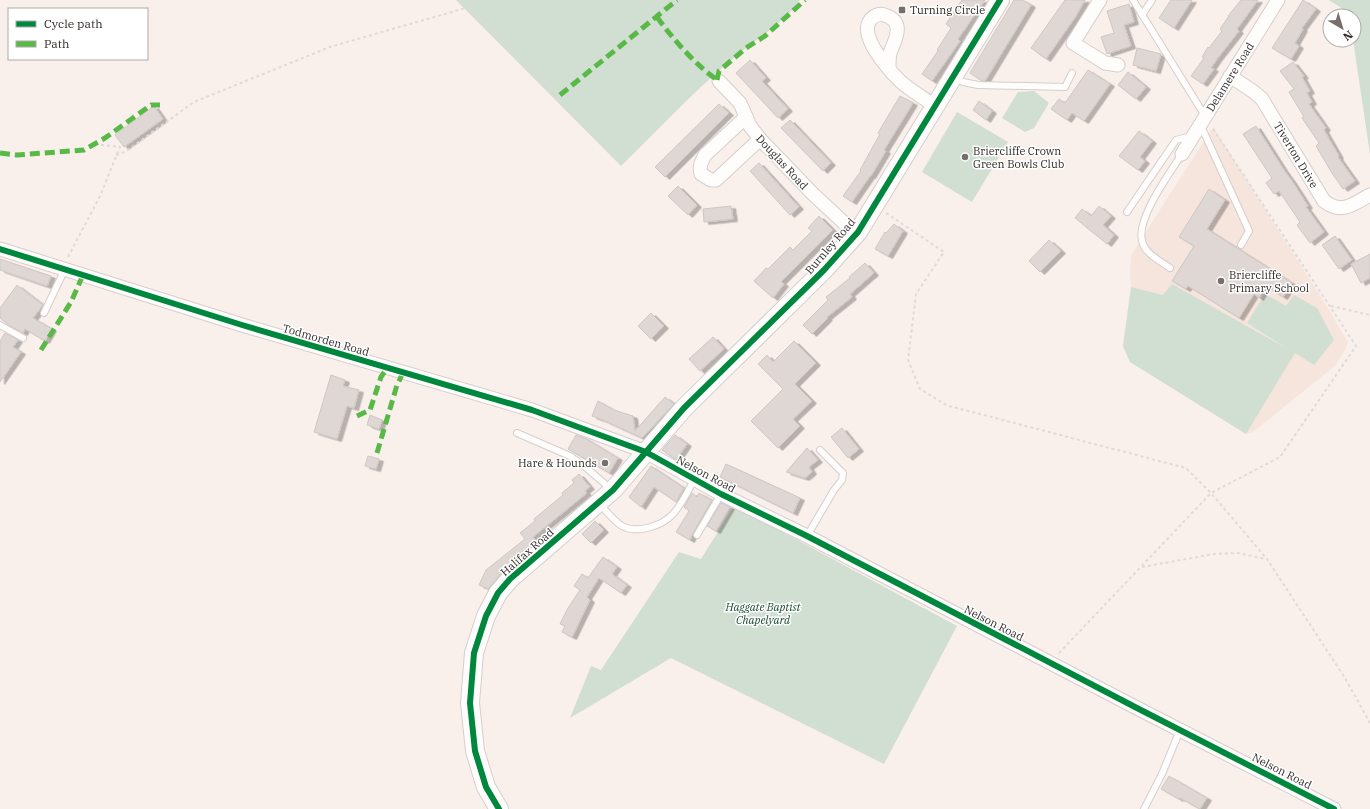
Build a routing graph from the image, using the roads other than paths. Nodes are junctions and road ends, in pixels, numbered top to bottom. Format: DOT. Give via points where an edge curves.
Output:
graph roads {
  1 [pos="1000,0"];
  2 [pos="1100,0"];
  3 [pos="1133,0"];
  4 [pos="1152,0"];
  5 [pos="1278,0"];
  6 [pos="1142,15"];
  7 [pos="1118,66"];
  8 [pos="889,68"];
  9 [pos="1072,73"];
  10 [pos="954,76"];
  11 [pos="1230,76"];
  12 [pos="718,81"];
  13 [pos="936,106"];
  14 [pos="746,117"];
  15 [pos="1200,125"];
  16 [pos="760,139"];
  17 [pos="1182,154"];
  18 [pos="1370,195"];
  19 [pos="1127,212"];
  20 [pos="856,234"];
  21 [pos="1241,245"];
  22 [pos="0,249"];
  23 [pos="1170,268"];
  24 [pos="64,269"];
  25 [pos="44,313"];
  26 [pos="0,325"];
  27 [pos="23,338"];
  28 [pos="517,433"];
  29 [pos="820,450"];
  30 [pos="646,452"];
  31 [pos="694,480"];
  32 [pos="613,490"];
  33 [pos="721,494"];
  34 [pos="599,503"];
  35 [pos="697,535"];
  36 [pos="807,536"];
  37 [pos="1180,730"];
  38 [pos="499,809"];
  39 [pos="1144,809"];
  40 [pos="1334,809"];
  1 -- 10 [label="street, Burnley Road"];
  2 -- 7 [label="street" via="1073,43 1105,63"];
  3 -- 6 [label="lane"];
  4 -- 6 [label="lane"];
  5 -- 11 [label="street, Delamere Road"];
  6 -- 15 [label="lane"];
  8 -- 13 [label="street" via="900,81"];
  9 -- 10 [label="lane" via="1065,87 978,85 963,82"];
  10 -- 13 [label="street, Burnley Road"];
  11 -- 15 [label="street, Delamere Road"];
  11 -- 18 [label="street, Tiverton Drive" via="1262,99 1324,201 1337,208 1343,208"];
  12 -- 14 [label="street, Douglas Road" via="740,103"];
  13 -- 20 [label="street, Burnley Road"];
  14 -- 16 [label="street, Douglas Road"];
  14 -- 16 [label="street" via="705,155 701,161 701,174 716,180"];
  15 -- 17 [label="street, Delamere Road"];
  15 -- 19 [label="lane" via="1176,140"];
  15 -- 21 [label="lane" via="1249,231"];
  16 -- 20 [label="street, Douglas Road"];
  17 -- 23 [label="lane" via="1148,209 1142,224 1143,245"];
  20 -- 30 [label="street, Burnley Road" via="824,270 684,408"];
  22 -- 24 [label="street, Todmorden Road"];
  24 -- 25 [label="lane"];
  24 -- 30 [label="street, Todmorden Road" via="242,325 532,410"];
  26 -- 27 [label="lane"];
  28 -- 32 [label="lane" via="570,456"];
  29 -- 36 [label="lane" via="843,473 842,480"];
  30 -- 31 [label="street, Nelson Road"];
  30 -- 32 [label="street, Halifax Road"];
  31 -- 33 [label="street, Nelson Road"];
  31 -- 34 [label="lane" via="672,515 645,529 622,526"];
  32 -- 34 [label="street, Halifax Road"];
  33 -- 35 [label="lane"];
  33 -- 36 [label="street, Nelson Road"];
  34 -- 38 [label="street, Halifax Road" via="510,578 498,593 486,616 474,653 470,703 475,751 486,787"];
  36 -- 37 [label="street, Nelson Road"];
  37 -- 39 [label="lane"];
  37 -- 40 [label="street, Nelson Road"];
}
